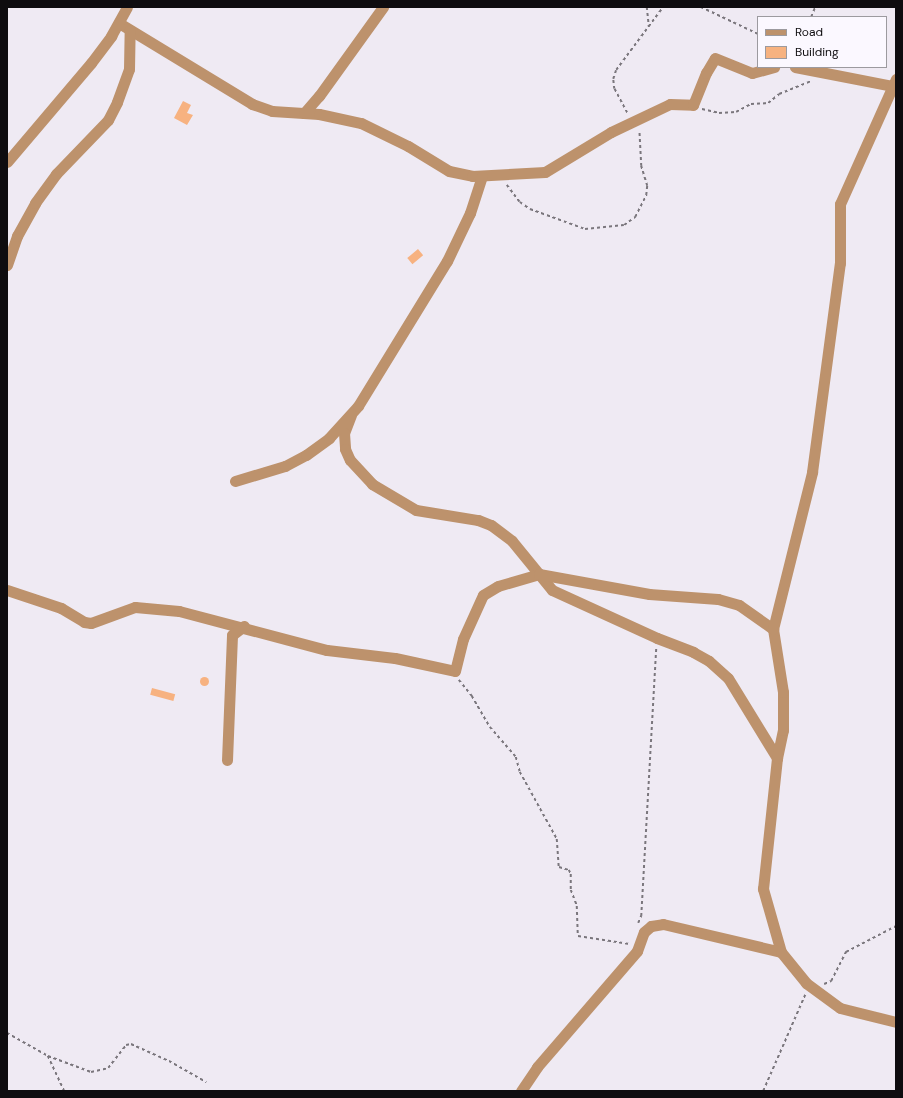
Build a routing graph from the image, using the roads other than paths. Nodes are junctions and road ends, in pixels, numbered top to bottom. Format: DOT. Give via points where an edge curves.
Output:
graph roads {
  1 [pos="127,7"];
  2 [pos="383,7"];
  3 [pos="119,23"];
  4 [pos="130,30"];
  5 [pos="771,68"];
  6 [pos="799,68"];
  7 [pos="895,83"];
  8 [pos="304,113"];
  9 [pos="7,162"];
  10 [pos="482,176"];
  11 [pos="12,237"];
  12 [pos="7,265"];
  13 [pos="351,414"];
  14 [pos="235,481"];
  15 [pos="539,574"];
  16 [pos="7,590"];
  17 [pos="244,626"];
  18 [pos="773,629"];
  19 [pos="777,758"];
  20 [pos="227,760"];
  21 [pos="781,952"];
  22 [pos="896,1022"];
  23 [pos="521,1091"];
  1 -- 3 [label="street"];
  2 -- 8 [label="street"];
  3 -- 4 [label="street"];
  3 -- 9 [label="street" via="91,63"];
  4 -- 8 [label="street" via="252,104 272,111"];
  4 -- 11 [label="street" via="127,79 108,120 56,174"];
  5 -- 10 [label="street" via="752,74 715,58 693,105 670,104 610,132 545,172"];
  6 -- 7 [label="street" via="823,74"];
  7 -- 18 [label="street" via="840,204 840,263 812,472"];
  8 -- 10 [label="street" via="360,123 408,146 449,171 462,176"];
  10 -- 13 [label="street" via="470,213 447,261 414,318"];
  11 -- 12 [label="street"];
  13 -- 14 [label="street" via="329,438 306,455 285,466"];
  13 -- 15 [label="street" via="344,433 345,449 362,475 372,484 416,510 478,520 491,525 512,541"];
  15 -- 17 [label="street" via="498,586 483,596 463,639 455,671 395,658 327,650"];
  15 -- 18 [label="street" via="649,594 718,599 739,605"];
  15 -- 19 [label="street" via="552,590 693,652 720,670"];
  16 -- 17 [label="street" via="61,608 84,622 92,623 135,607 148,607 179,610"];
  17 -- 20 [label="street" via="234,632 231,641"];
  18 -- 19 [label="street" via="783,692 783,730"];
  19 -- 21 [label="street" via="763,889"];
  21 -- 22 [label="street" via="806,983 840,1008"];
  21 -- 23 [label="street" via="663,924 651,926 644,932 639,946 537,1067"];
}
